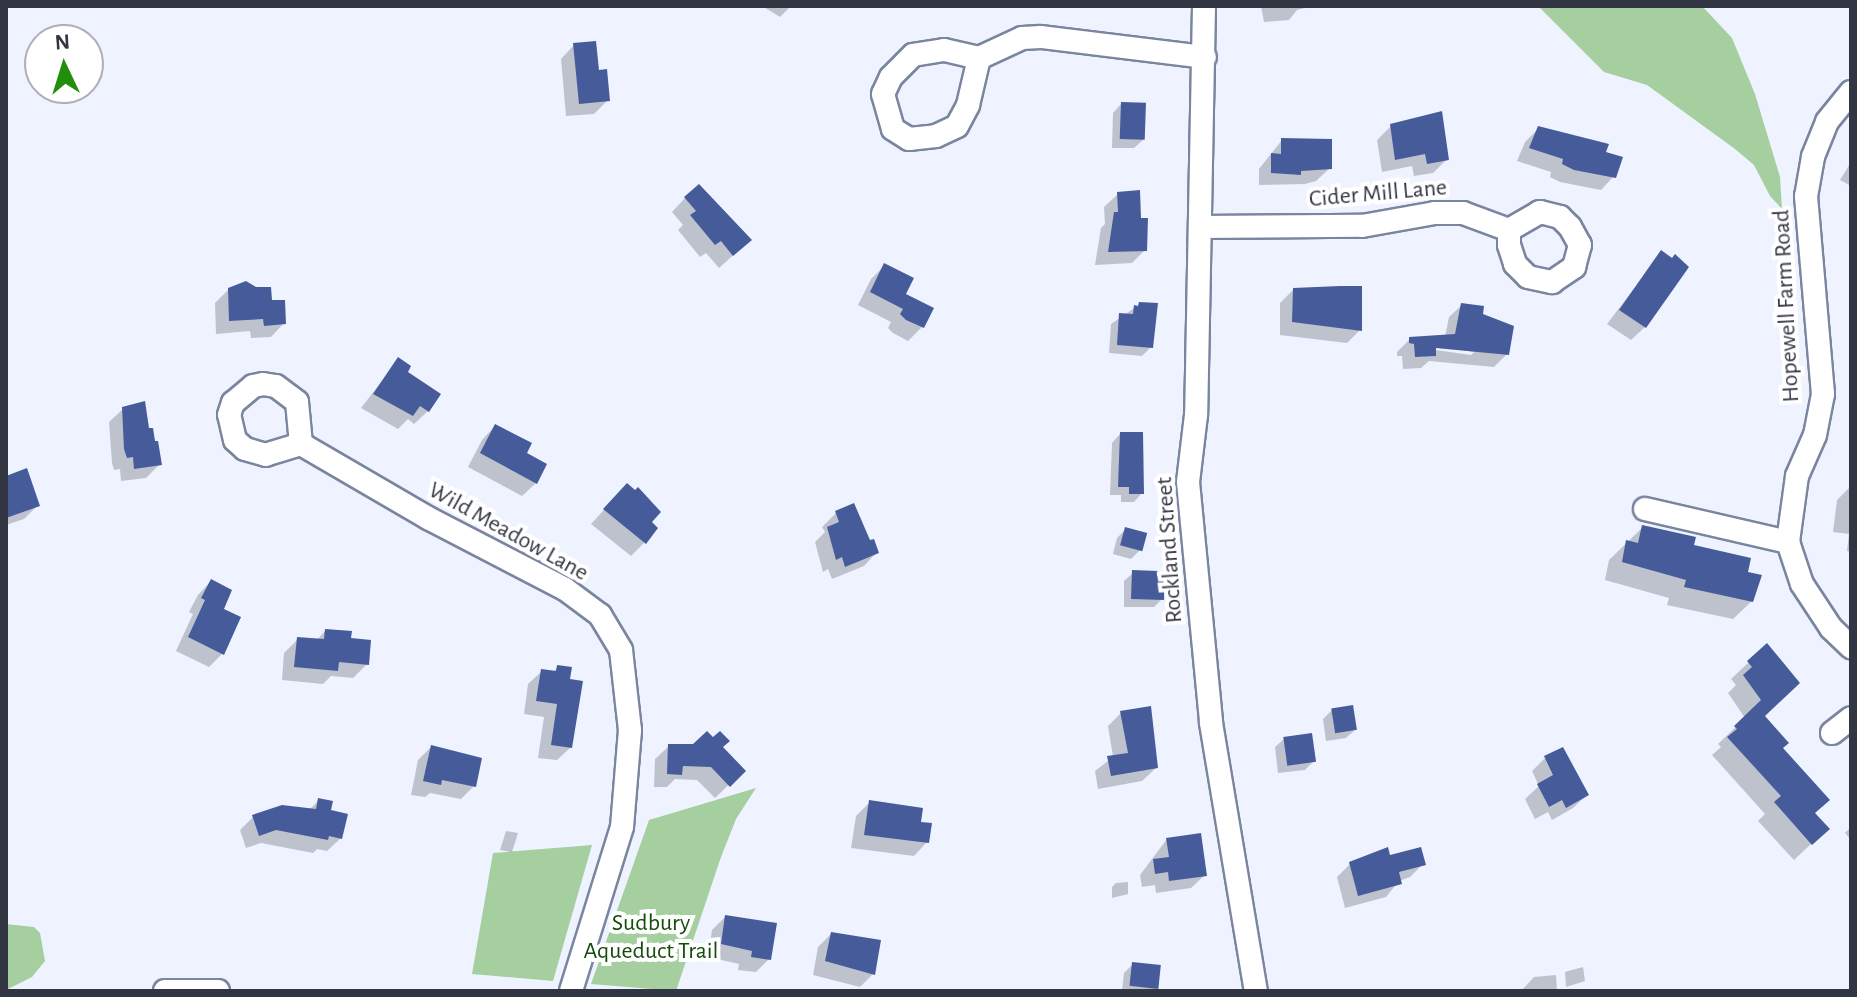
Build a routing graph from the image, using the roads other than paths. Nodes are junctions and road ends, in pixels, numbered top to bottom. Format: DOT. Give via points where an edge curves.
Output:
graph roads {
  1 [pos="1204,6"];
  2 [pos="1205,57"];
  3 [pos="979,58"];
  4 [pos="1851,92"];
  5 [pos="1200,227"];
  6 [pos="1509,230"];
  7 [pos="301,444"];
  8 [pos="1645,509"];
  9 [pos="1788,542"];
  10 [pos="1851,647"];
  11 [pos="1851,718"];
  12 [pos="1832,733"];
  13 [pos="165,991"];
  14 [pos="218,991"];
  15 [pos="571,991"];
  16 [pos="1256,991"];
  1 -- 2 [label="street, Rockland Street"];
  2 -- 3 [label="street" via="1041,37 1022,38"];
  2 -- 5 [label="street, Rockland Street"];
  3 -- 3 [label="street" via="968,105 957,126 936,136 909,139 893,129 883,94 891,77 913,55 944,50"];
  4 -- 9 [label="street, Hopewell Farm Road" via="1827,122 1806,196 1823,394 1815,435 1797,476"];
  5 -- 6 [label="street, Cider Mill Lane" via="1362,226 1463,213"];
  5 -- 16 [label="street, Rockland Street" via="1196,415 1188,482 1192,543 1211,723"];
  7 -- 15 [label="street, Wild Meadow Lane" via="565,589 600,615 621,650 630,730 622,827"];
  8 -- 9 [label="street"];
  9 -- 10 [label="street, Hopewell Farm Road" via="1802,584 1831,628"];
  11 -- 12 [label="street"];
  13 -- 14 [label="street"];
}
